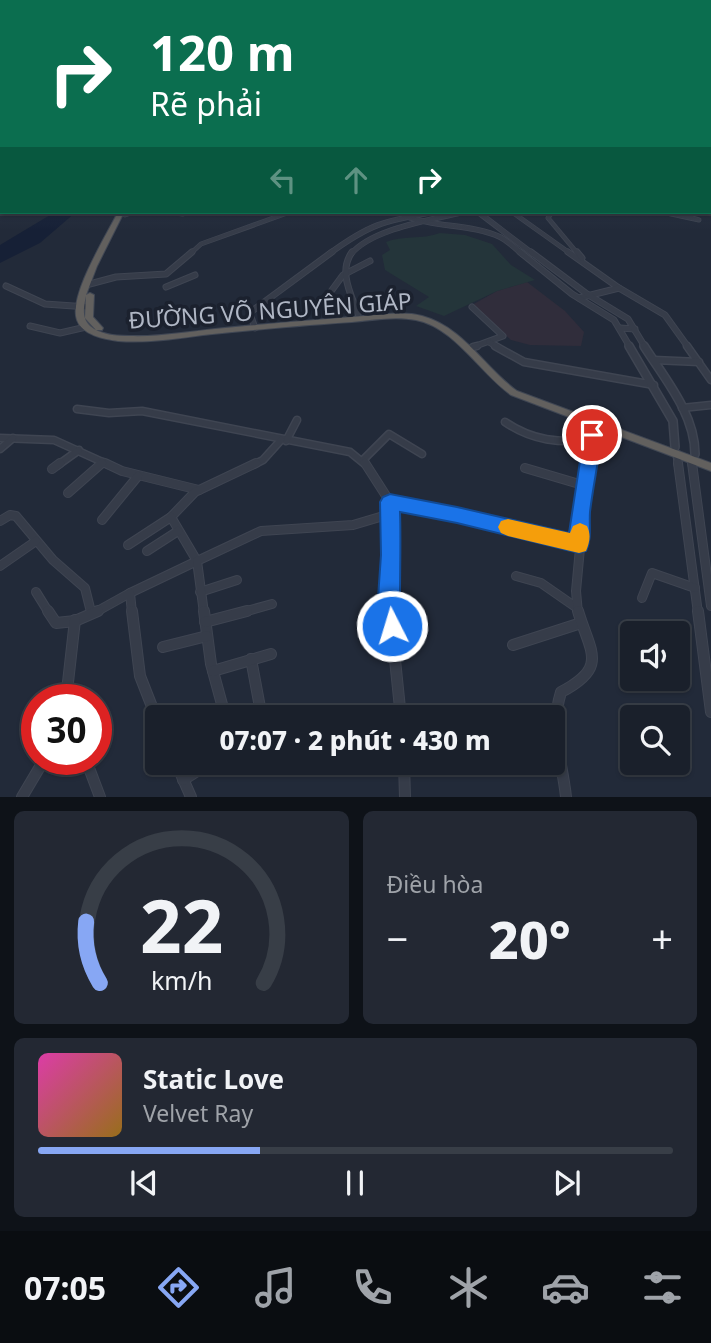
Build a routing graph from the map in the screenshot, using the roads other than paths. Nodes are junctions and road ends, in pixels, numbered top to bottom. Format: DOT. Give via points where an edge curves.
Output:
graph roads {
  1 [pos="126,214"];
  2 [pos="284,214"];
  3 [pos="424,214"];
  4 [pos="454,214"];
  5 [pos="480,214"];
  6 [pos="515,214"];
  7 [pos="551,214"];
  8 [pos="671,214"];
  9 [pos="680,214"];
  10 [pos="408,217"];
  11 [pos="424,222"];
  12 [pos="529,255"];
  13 [pos="370,261"];
  14 [pos="585,263"];
  15 [pos="344,271"];
  16 [pos="195,275"];
  17 [pos="158,276"];
  18 [pos="177,283"];
  19 [pos="90,285"];
  20 [pos="6,286"];
  21 [pos="166,288"];
  22 [pos="620,288"];
  23 [pos="332,290"];
  24 [pos="583,297"];
  25 [pos="84,307"];
  26 [pos="472,307"];
  27 [pos="358,314"];
  28 [pos="30,326"];
  29 [pos="254,326"];
  30 [pos="86,327"];
  31 [pos="621,328"];
  32 [pos="632,329"];
  33 [pos="489,342"];
  34 [pos="474,347"];
  35 [pos="654,360"];
  36 [pos="699,362"];
  37 [pos="711,380"];
  38 [pos="654,385"];
  39 [pos="711,405"];
  40 [pos="682,408"];
  41 [pos="77,409"];
  42 [pos="297,420"];
  43 [pos="505,422"];
  44 [pos="594,423"];
  45 [pos="0,438"];
  46 [pos="13,438"];
  47 [pos="592,439"];
  48 [pos="283,440"];
  49 [pos="0,449"];
  50 [pos="79,450"];
  51 [pos="676,451"];
  52 [pos="422,454"];
  53 [pos="693,457"];
  54 [pos="363,460"];
  55 [pos="711,460"];
  56 [pos="103,462"];
  57 [pos="711,467"];
  58 [pos="525,468"];
  59 [pos="52,469"];
  60 [pos="138,476"];
  61 [pos="586,486"];
  62 [pos="199,490"];
  63 [pos="68,493"];
  64 [pos="390,502"];
  65 [pos="390,514"];
  66 [pos="171,517"];
  67 [pos="0,520"];
  68 [pos="102,520"];
  69 [pos="178,531"];
  70 [pos="36,541"];
  71 [pos="579,544"];
  72 [pos="128,545"];
  73 [pos="147,551"];
  74 [pos="197,561"];
  75 [pos="0,566"];
  76 [pos="516,576"];
  77 [pos="237,580"];
  78 [pos="695,588"];
  79 [pos="710,591"];
  80 [pos="36,592"];
  81 [pos="200,592"];
  82 [pos="131,593"];
  83 [pos="642,598"];
  84 [pos="272,604"];
  85 [pos="711,606"];
  86 [pos="577,608"];
  87 [pos="92,612"];
  88 [pos="75,620"];
  89 [pos="205,622"];
  90 [pos="581,623"];
  91 [pos="207,636"];
  92 [pos="513,645"];
  93 [pos="163,647"];
  94 [pos="271,654"];
  95 [pos="251,660"];
  96 [pos="213,671"];
  97 [pos="68,684"];
  98 [pos="152,705"];
  99 [pos="222,705"];
  100 [pos="260,705"];
  101 [pos="400,705"];
  102 [pos="711,712"];
  103 [pos="35,775"];
  104 [pos="92,775"];
  105 [pos="181,775"];
  106 [pos="191,775"];
  107 [pos="404,775"];
  108 [pos="183,780"];
  109 [pos="22,797"];
  110 [pos="100,797"];
  111 [pos="191,797"];
  112 [pos="405,797"];
  113 [pos="565,797"];
  1 -- 19 [label="highway"];
  2 -- 17 [label="street" via="201,244 174,270"];
  3 -- 10 [label="street"];
  4 -- 11 [label="street"];
  5 -- 12 [label="street"];
  6 -- 14 [label="street"];
  7 -- 14 [label="street" via="548,218"];
  8 -- 9 [label="street" via="699,220"];
  10 -- 11 [label="street"];
  10 -- 29 [label="street" via="375,224 350,238 252,311"];
  11 -- 12 [label="street" via="491,233"];
  11 -- 15 [label="street" via="367,240 346,258"];
  12 -- 24 [label="street"];
  13 -- 15 [label="street"];
  14 -- 22 [label="street"];
  15 -- 23 [label="street"];
  15 -- 27 [label="street"];
  16 -- 18 [label="street"];
  17 -- 18 [label="street"];
  17 -- 19 [label="street" via="116,276"];
  18 -- 21 [label="street"];
  19 -- 25 [label="highway"];
  20 -- 25 [label="street" via="51,306"];
  22 -- 24 [label="street"];
  22 -- 36 [label="street" via="665,315"];
  24 -- 31 [label="street"];
  24 -- 32 [label="street" via="628,319"];
  25 -- 29 [label="highway, ĐƯỜNG VÕ NGUYÊN GIÁP" via="93,324 123,334"];
  25 -- 30 [label="highway" via="80,317"];
  26 -- 33 [label="street" via="503,336"];
  27 -- 29 [label="highway, ĐƯỜNG VÕ NGUYÊN GIÁP"];
  27 -- 34 [label="highway, ĐƯỜNG VÕ NGUYÊN GIÁP" via="427,315 451,326"];
  28 -- 30 [label="street" via="60,333"];
  29 -- 30 [label="highway, ĐƯỜNG VÕ NGUYÊN GIÁP" via="139,339 106,336"];
  29 -- 44 [label="highway, ĐƯỜNG VÕ NGUYÊN GIÁP" via="419,318 446,328 508,389"];
  31 -- 32 [label="street"];
  31 -- 38 [label="street"];
  32 -- 35 [label="street"];
  33 -- 34 [label="street"];
  33 -- 38 [label="street" via="524,362"];
  34 -- 51 [label="highway, ĐƯỜNG VÕ NGUYÊN GIÁP" via="501,378 520,390"];
  35 -- 36 [label="street"];
  35 -- 40 [label="street"];
  36 -- 37 [label="street"];
  38 -- 51 [label="street" via="673,421"];
  39 -- 40 [label="street"];
  40 -- 53 [label="street" via="695,438"];
  41 -- 48 [label="street" via="142,411"];
  42 -- 48 [label="street"];
  43 -- 47 [label="street" via="528,436 556,443"];
  44 -- 47 [label="street"];
  44 -- 51 [label="highway, ĐƯỜNG VÕ NGUYÊN GIÁP"];
  45 -- 46 [label="street"];
  46 -- 49 [label="street"];
  46 -- 50 [label="street" via="41,437"];
  47 -- 61 [label="street"];
  48 -- 54 [label="street" via="350,452"];
  48 -- 62 [label="street" via="264,460"];
  50 -- 56 [label="street"];
  50 -- 59 [label="street"];
  51 -- 53 [label="highway, ĐƯỜNG VÕ NGUYÊN GIÁP"];
  51 -- 78 [label="street"];
  52 -- 54 [label="street" via="389,434"];
  53 -- 55 [label="highway, ĐƯỜNG VÕ NGUYÊN GIÁP"];
  53 -- 57 [label="highway, ĐƯỜNG VÕ NGUYÊN GIÁP"];
  53 -- 79 [label="street" via="691,470"];
  54 -- 64 [label="street"];
  56 -- 60 [label="street"];
  56 -- 63 [label="street"];
  58 -- 61 [label="street"];
  60 -- 62 [label="street"];
  60 -- 68 [label="street"];
  61 -- 71 [label="street"];
  62 -- 66 [label="street"];
  64 -- 65 [label="street"];
  64 -- 71 [label="street"];
  65 -- 74 [label="street" via="353,525 261,531"];
  65 -- 101 [label="street" via="389,598"];
  66 -- 69 [label="street"];
  66 -- 72 [label="street"];
  67 -- 70 [label="street" via="16,516"];
  69 -- 73 [label="street"];
  69 -- 74 [label="street"];
  70 -- 75 [label="street"];
  70 -- 87 [label="street" via="85,588"];
  71 -- 86 [label="street"];
  74 -- 81 [label="street"];
  74 -- 82 [label="street"];
  76 -- 86 [label="street" via="540,582"];
  77 -- 81 [label="street"];
  78 -- 83 [label="street" via="652,573"];
  78 -- 102 [label="street"];
  79 -- 85 [label="street"];
  80 -- 88 [label="street" via="56,623"];
  81 -- 89 [label="street"];
  82 -- 87 [label="street"];
  82 -- 98 [label="street" via="141,676"];
  84 -- 89 [label="street"];
  86 -- 90 [label="street"];
  87 -- 88 [label="street"];
  88 -- 97 [label="street"];
  89 -- 91 [label="street"];
  90 -- 92 [label="street"];
  90 -- 113 [label="street" via="592,654 590,670 583,680 561,692 554,724"];
  91 -- 93 [label="street"];
  91 -- 96 [label="street"];
  94 -- 95 [label="street"];
  95 -- 96 [label="street"];
  95 -- 100 [label="street"];
  96 -- 99 [label="street"];
  103 -- 109 [label="street"];
  104 -- 110 [label="street"];
  105 -- 108 [label="street"];
  106 -- 108 [label="street"];
  107 -- 112 [label="street"];
  108 -- 111 [label="street"];
}
